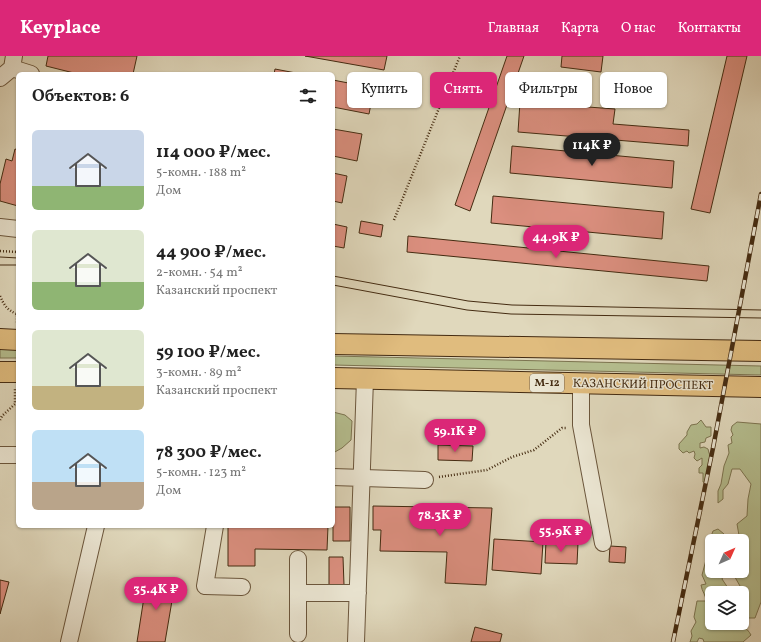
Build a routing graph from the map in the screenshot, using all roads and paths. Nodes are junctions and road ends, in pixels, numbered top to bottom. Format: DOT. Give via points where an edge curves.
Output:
graph roads {
  1 [pos="460,56"];
  2 [pos="9,67"];
  3 [pos="25,72"];
  4 [pos="394,220"];
  5 [pos="0,227"];
  6 [pos="16,229"];
  7 [pos="0,251"];
  8 [pos="16,252"];
  9 [pos="0,296"];
  10 [pos="16,313"];
  11 [pos="0,339"];
  12 [pos="16,340"];
  13 [pos="335,344"];
  14 [pos="761,351"];
  15 [pos="0,372"];
  16 [pos="16,372"];
  17 [pos="335,378"];
  18 [pos="365,379"];
  19 [pos="581,384"];
  20 [pos="761,388"];
  21 [pos="15,404"];
  22 [pos="0,420"];
  23 [pos="581,425"];
  24 [pos="0,455"];
  25 [pos="16,455"];
  26 [pos="335,477"];
  27 [pos="362,478"];
  28 [pos="425,480"];
  29 [pos="96,528"];
  30 [pos="215,528"];
  31 [pos="603,543"];
  32 [pos="298,559"];
  33 [pos="242,587"];
  34 [pos="299,593"];
  35 [pos="358,593"];
  36 [pos="298,634"];
  37 [pos="69,642"];
  38 [pos="356,642"];
  1 -- 4 [label="path"];
  2 -- 3 [label="lane"];
  5 -- 6 [label="lane"];
  7 -- 8 [label="path"];
  9 -- 10 [label="path" via="6,308"];
  11 -- 12 [label="main road"];
  13 -- 14 [label="main road"];
  15 -- 16 [label="main road"];
  17 -- 18 [label="main road, КАЗАНСКИЙ ПРОСПЕКТ / М-12"];
  18 -- 19 [label="main road, КАЗАНСКИЙ ПРОСПЕКТ / М-12"];
  18 -- 27 [label="lane"];
  19 -- 20 [label="main road, КАЗАНСКИЙ ПРОСПЕКТ / М-12"];
  19 -- 23 [label="lane"];
  21 -- 22 [label="path"];
  23 -- 28 [label="path" via="562,428 534,450 512,457 487,470"];
  23 -- 31 [label="lane"];
  24 -- 25 [label="lane"];
  26 -- 27 [label="lane"];
  27 -- 28 [label="lane"];
  27 -- 35 [label="lane"];
  29 -- 37 [label="lane"];
  30 -- 33 [label="lane" via="205,586"];
  32 -- 34 [label="lane"];
  34 -- 35 [label="lane"];
  34 -- 36 [label="lane"];
  35 -- 38 [label="lane"];
}
